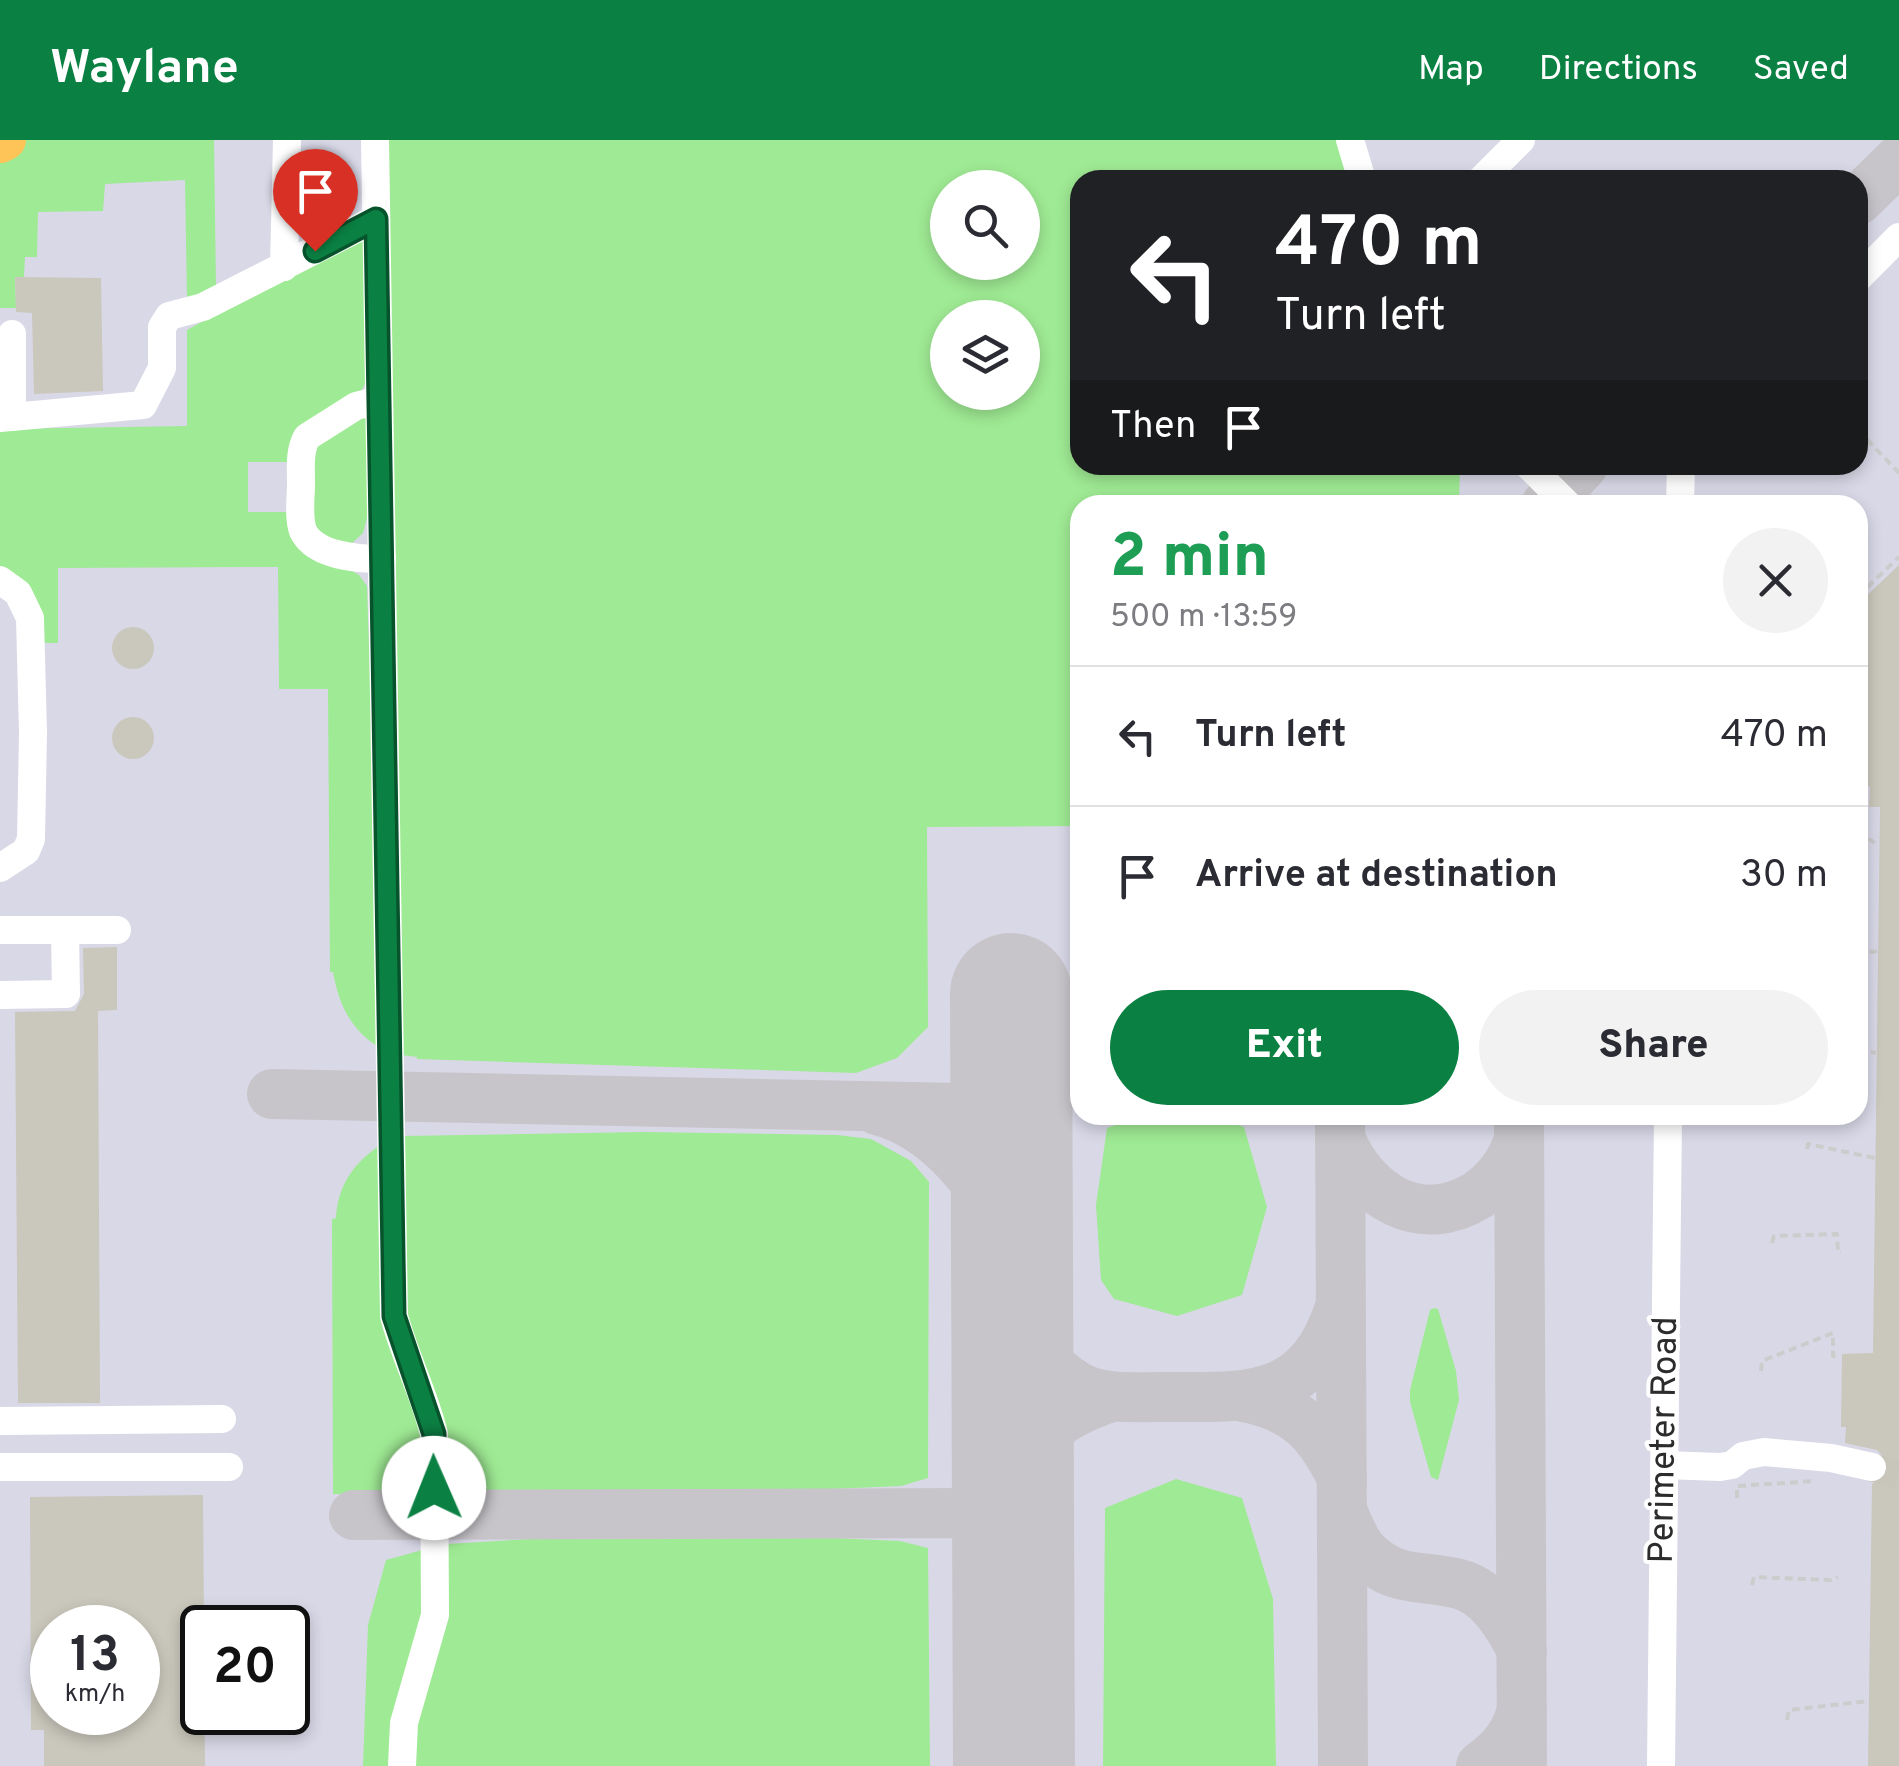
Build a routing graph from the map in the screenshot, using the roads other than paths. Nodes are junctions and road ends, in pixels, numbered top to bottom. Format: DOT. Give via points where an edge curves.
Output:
graph roads {
  1 [pos="287,140"];
  2 [pos="375,140"];
  3 [pos="1350,140"];
  4 [pos="1521,140"];
  5 [pos="1359,170"];
  6 [pos="1491,170"];
  7 [pos="376,219"];
  8 [pos="1899,238"];
  9 [pos="284,266"];
  10 [pos="1868,268"];
  11 [pos="12,334"];
  12 [pos="379,400"];
  13 [pos="6,418"];
  14 [pos="1538,475"];
  15 [pos="1558,495"];
  16 [pos="382,559"];
  17 [pos="0,580"];
  18 [pos="0,868"];
  19 [pos="0,930"];
  20 [pos="66,930"];
  21 [pos="117,930"];
  22 [pos="0,994"];
  23 [pos="1668,1125"];
  24 [pos="222,1419"];
  25 [pos="0,1421"];
  26 [pos="1664,1465"];
  27 [pos="1872,1467"];
  28 [pos="0,1468"];
  29 [pos="229,1468"];
  30 [pos="402,1766"];
  31 [pos="1661,1766"];
  1 -- 9 [label="lane"];
  2 -- 7 [label="lane"];
  3 -- 5 [label="lane"];
  4 -- 6 [label="lane"];
  7 -- 9 [label="lane"];
  7 -- 12 [label="lane"];
  8 -- 10 [label="lane"];
  9 -- 13 [label="lane" via="203,307 170,316 162,327 162,368 143,405"];
  11 -- 13 [label="lane"];
  12 -- 16 [label="lane"];
  12 -- 16 [label="lane" via="356,406 307,437 301,518 317,544 344,556"];
  14 -- 15 [label="lane"];
  16 -- 30 [label="lane" via="394,1316 434,1434 435,1615 404,1723"];
  17 -- 18 [label="lane" via="18,593 30,618 33,733 30,838 26,850"];
  19 -- 20 [label="lane"];
  20 -- 21 [label="lane"];
  20 -- 22 [label="lane" via="66,994"];
  23 -- 26 [label="lane, Perimeter Road"];
  24 -- 25 [label="lane"];
  26 -- 27 [label="lane" via="1732,1466 1764,1452"];
  26 -- 31 [label="lane, Perimeter Road"];
  28 -- 29 [label="lane"];
}
